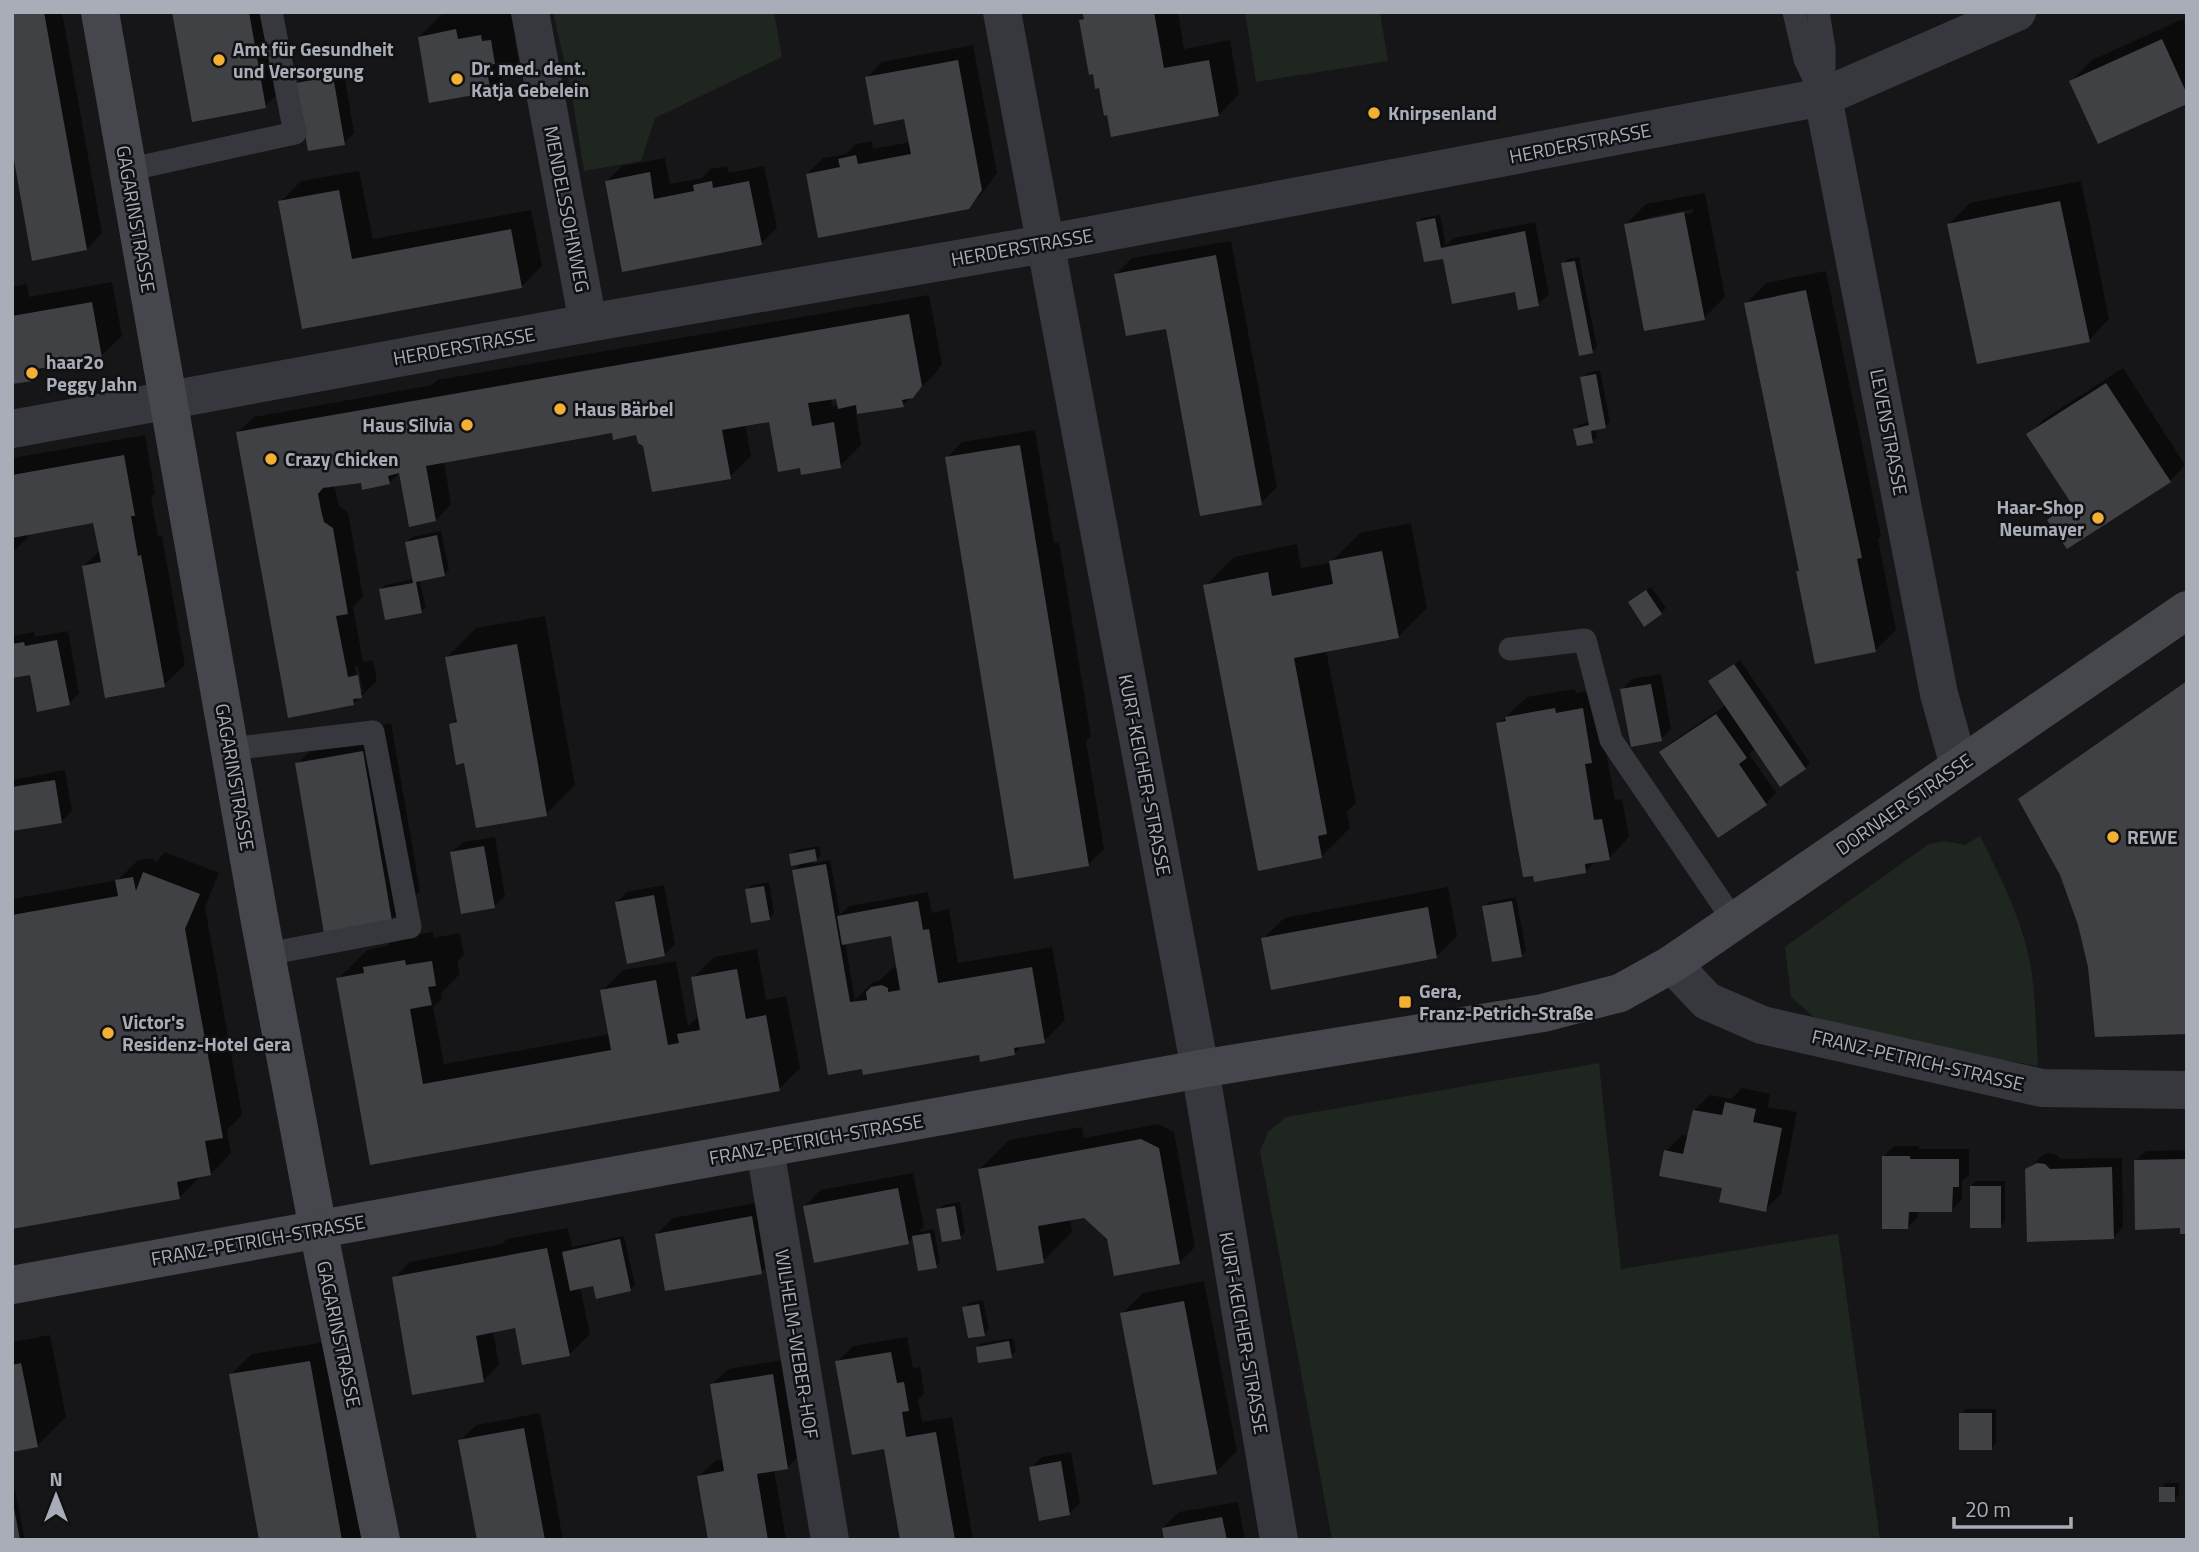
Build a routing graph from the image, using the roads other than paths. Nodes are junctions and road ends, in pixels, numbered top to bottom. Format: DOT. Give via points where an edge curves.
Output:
graph roads {
  1 [pos="100,12"];
  2 [pos="271,12"];
  3 [pos="530,12"];
  4 [pos="1002,12"];
  5 [pos="1794,12"];
  6 [pos="1818,12"];
  7 [pos="2017,12"];
  8 [pos="1824,97"];
  9 [pos="127,170"];
  10 [pos="1044,244"];
  11 [pos="588,323"];
  12 [pos="167,400"];
  13 [pos="12,429"];
  14 [pos="2187,610"];
  15 [pos="1510,649"];
  16 [pos="229,749"];
  17 [pos="1959,766"];
  18 [pos="1734,921"];
  19 [pos="267,954"];
  20 [pos="1672,964"];
  21 [pos="1620,993"];
  22 [pos="1200,1069"];
  23 [pos="2187,1090"];
  24 [pos="765,1149"];
  25 [pos="318,1229"];
  26 [pos="12,1285"];
  27 [pos="381,1540"];
  28 [pos="830,1540"];
  29 [pos="1279,1540"];
  1 -- 9 [label="street, GAGARINSTRASSE"];
  2 -- 9 [label="lane" via="295,133"];
  3 -- 11 [label="street, MENDELSSOHNWEG"];
  4 -- 10 [label="street, KURT-KEICHER-STRASSE"];
  5 -- 8 [label="lane" via="1805,59"];
  6 -- 8 [label="lane"];
  7 -- 8 [label="street, HERDERSTRASSE"];
  8 -- 10 [label="street, HERDERSTRASSE"];
  8 -- 17 [label="street, LEVENSTRASSE" via="1939,694"];
  9 -- 12 [label="street, GAGARINSTRASSE"];
  10 -- 11 [label="street, HERDERSTRASSE"];
  10 -- 22 [label="street, KURT-KEICHER-STRASSE"];
  11 -- 12 [label="street, HERDERSTRASSE"];
  12 -- 13 [label="street, HERDERSTRASSE"];
  12 -- 16 [label="street, GAGARINSTRASSE"];
  14 -- 17 [label="street, DORNAER STRASSE"];
  15 -- 18 [label="lane" via="1585,640 1611,740"];
  16 -- 19 [label="street, GAGARINSTRASSE"];
  16 -- 19 [label="lane" via="373,732 410,927"];
  17 -- 18 [label="street, DORNAER STRASSE"];
  18 -- 20 [label="street, DORNAER STRASSE"];
  19 -- 25 [label="street, GAGARINSTRASSE"];
  20 -- 21 [label="street, DORNAER STRASSE"];
  20 -- 23 [label="street, FRANZ-PETRICH-STRASSE" via="1707,1000 1762,1025 2042,1088"];
  21 -- 22 [label="street, FRANZ-PETRICH-STRASSE" via="1543,1013"];
  22 -- 24 [label="street, FRANZ-PETRICH-STRASSE"];
  22 -- 29 [label="street, KURT-KEICHER-STRASSE"];
  24 -- 25 [label="street, FRANZ-PETRICH-STRASSE"];
  24 -- 28 [label="street, WILHELM-WEBER-HOF"];
  25 -- 26 [label="street, FRANZ-PETRICH-STRASSE"];
  25 -- 27 [label="street, GAGARINSTRASSE"];
}
